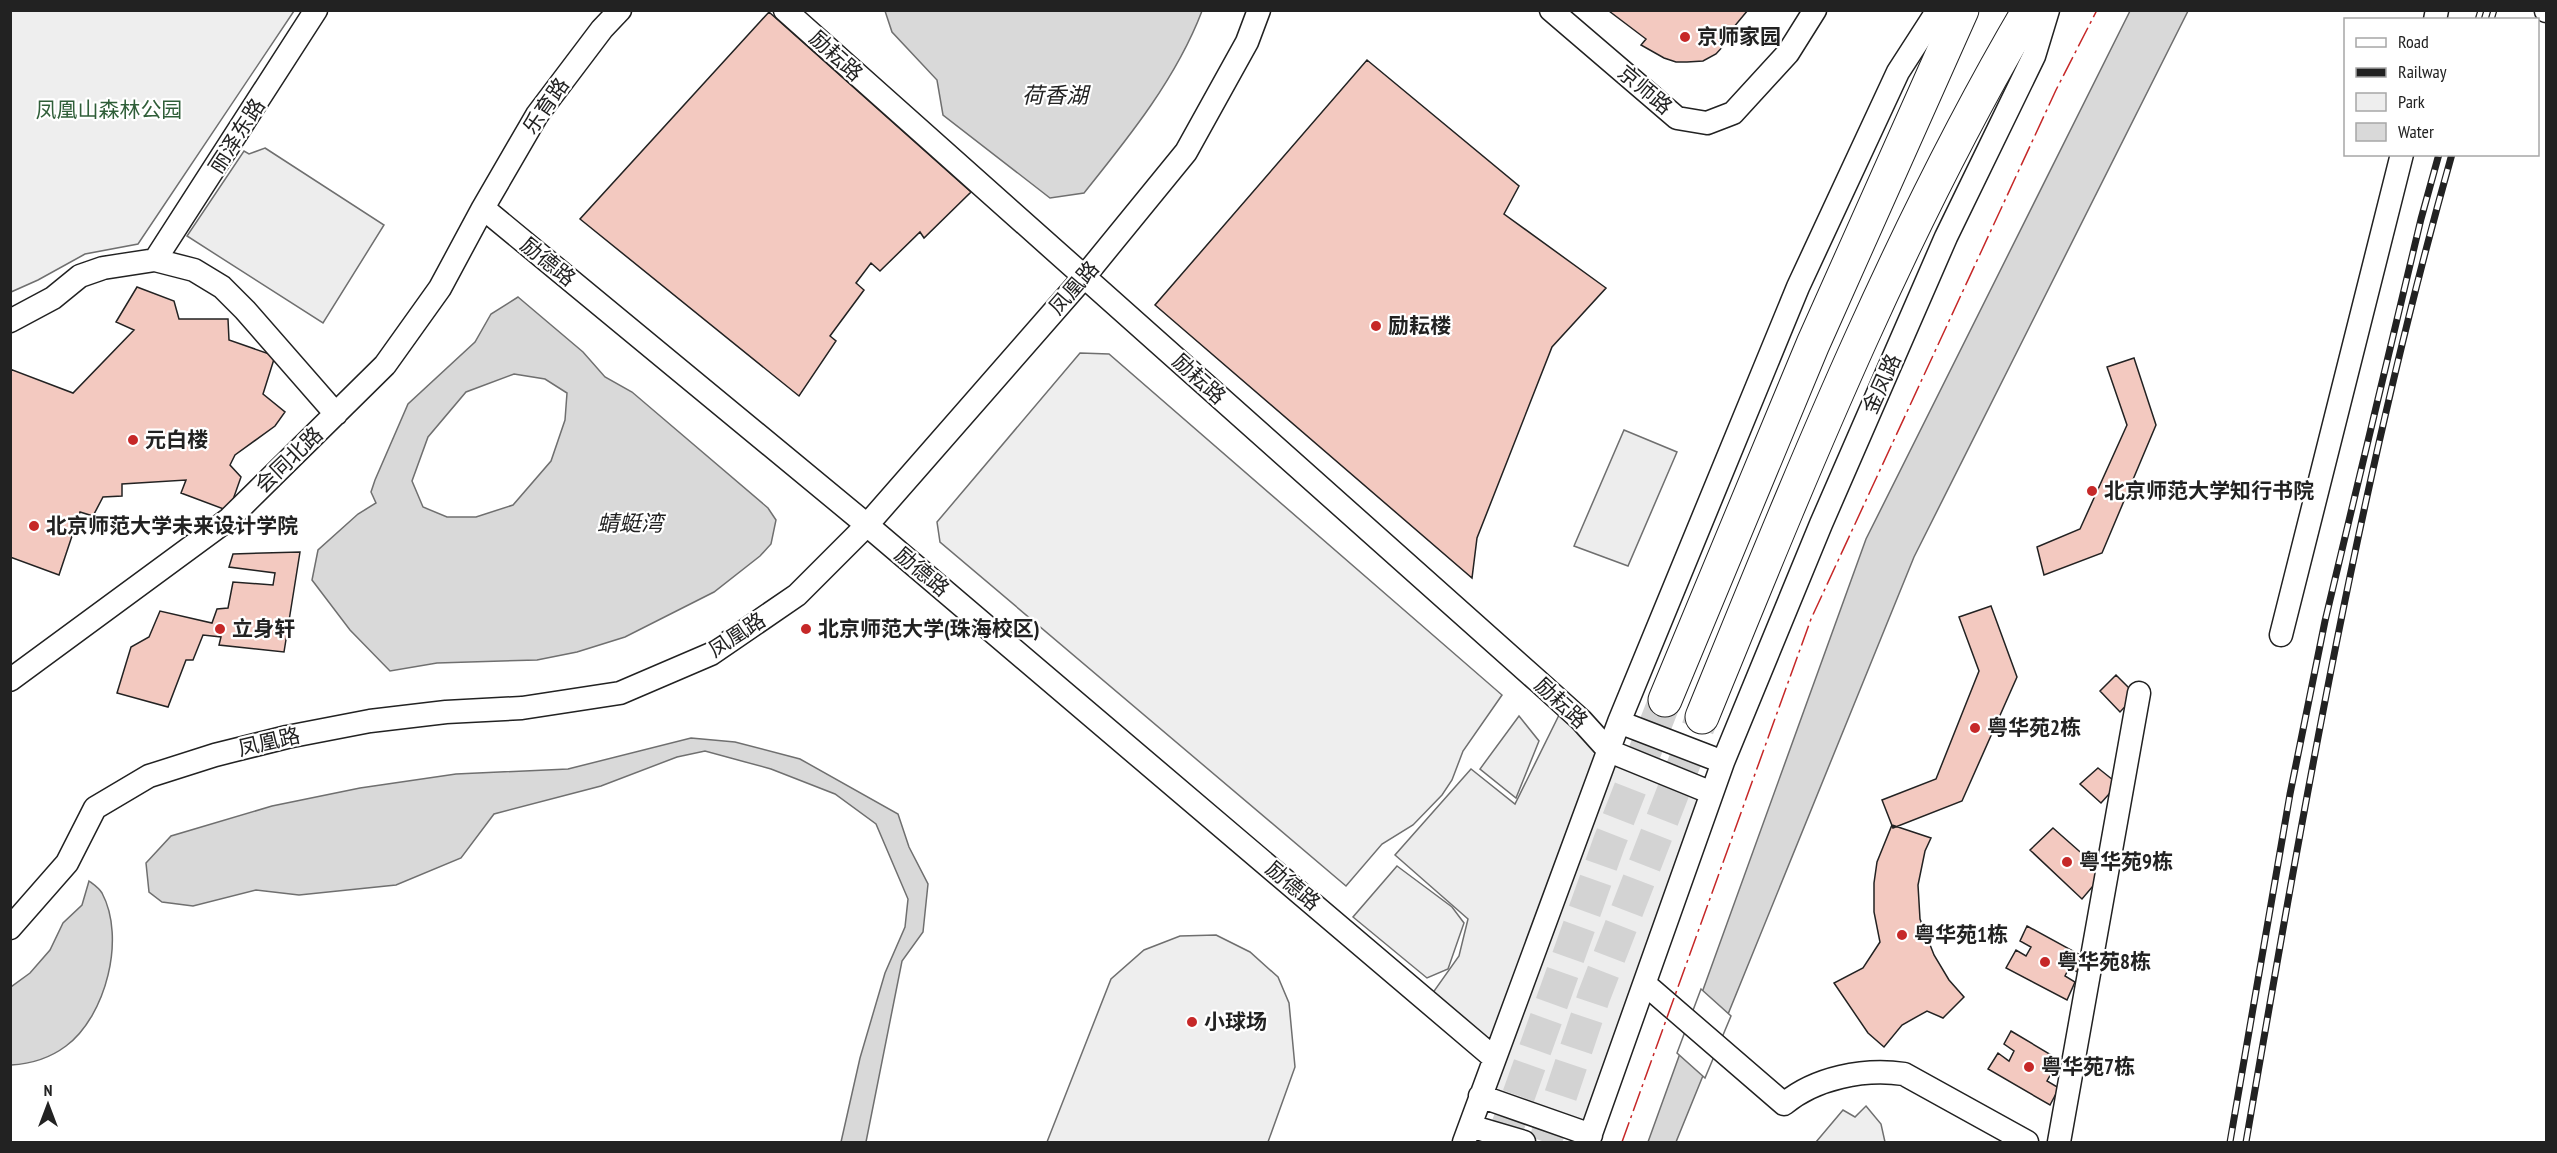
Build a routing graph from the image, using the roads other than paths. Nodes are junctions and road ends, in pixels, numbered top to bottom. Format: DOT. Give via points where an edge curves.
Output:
graph roads {
  1 [pos="316,10"];
  2 [pos="620,10"];
  3 [pos="785,10"];
  4 [pos="1259,10"];
  5 [pos="1551,10"];
  6 [pos="1938,10"];
  7 [pos="1962,10"];
  8 [pos="2029,10"];
  9 [pos="2048,10"];
  10 [pos="1815,11"];
  11 [pos="2402,156"];
  12 [pos="483,208"];
  13 [pos="155,260"];
  14 [pos="1084,276"];
  15 [pos="10,321"];
  16 [pos="336,414"];
  17 [pos="867,525"];
  18 [pos="2282,635"];
  19 [pos="10,680"];
  20 [pos="2139,693"];
  21 [pos="1665,700"];
  22 [pos="1702,717"];
  23 [pos="1619,722"];
  24 [pos="1610,751"];
  25 [pos="1724,762"];
  26 [pos="1712,793"];
  27 [pos="10,928"];
  28 [pos="1645,984"];
  29 [pos="1494,1058"];
  30 [pos="1480,1096"];
  31 [pos="1467,1134"];
  32 [pos="1589,1138"];
  33 [pos="1524,1143"];
  34 [pos="2027,1143"];
  35 [pos="2059,1143"];
  1 -- 13 [label="street, 丽泽东路"];
  2 -- 12 [label="street, 乐育路" via="537,115"];
  3 -- 14 [label="street, 励耘路"];
  4 -- 14 [label="street, 凤凰路" via="1247,42 1186,152"];
  5 -- 10 [label="street, 京师路" via="1677,118 1707,123 1733,113 1788,53"];
  6 -- 23 [label="street" via="1898,72 1798,287"];
  7 -- 21 [label="highway" via="1812,345"];
  8 -- 22 [label="highway, 金凤路" via="1984,86 1913,225 1778,531"];
  9 -- 25 [label="street, 金凤路" via="2034,56 1946,237 1821,524"];
  11 -- 18 [label="street"];
  12 -- 16 [label="street, 会同北路" via="440,288 385,364"];
  12 -- 17 [label="street, 励德路"];
  13 -- 15 [label="street" via="103,268 80,276 53,298"];
  13 -- 16 [label="street" via="194,270 222,287"];
  14 -- 17 [label="street, 凤凰路"];
  14 -- 24 [label="street, 励耘路" via="1539,682"];
  16 -- 19 [label="street, 会同北路" via="229,519"];
  17 -- 27 [label="street, 凤凰路" via="797,595 711,654 620,693 522,708 370,721 215,754 149,776 95,808 67,863"];
  17 -- 29 [label="street, 励德路"];
  20 -- 35 [label="street"];
  23 -- 24 [label="street"];
  23 -- 25 [label="street"];
  24 -- 26 [label="street"];
  24 -- 29 [label="street"];
  25 -- 26 [label="street, 金凤路"];
  26 -- 28 [label="street, 金凤路"];
  28 -- 32 [label="street, 金凤路"];
  28 -- 34 [label="street" via="1784,1104 1820,1082 1883,1072 1904,1074"];
  29 -- 30 [label="street"];
  30 -- 31 [label="street"];
  30 -- 32 [label="street"];
  31 -- 33 [label="street"];
}
